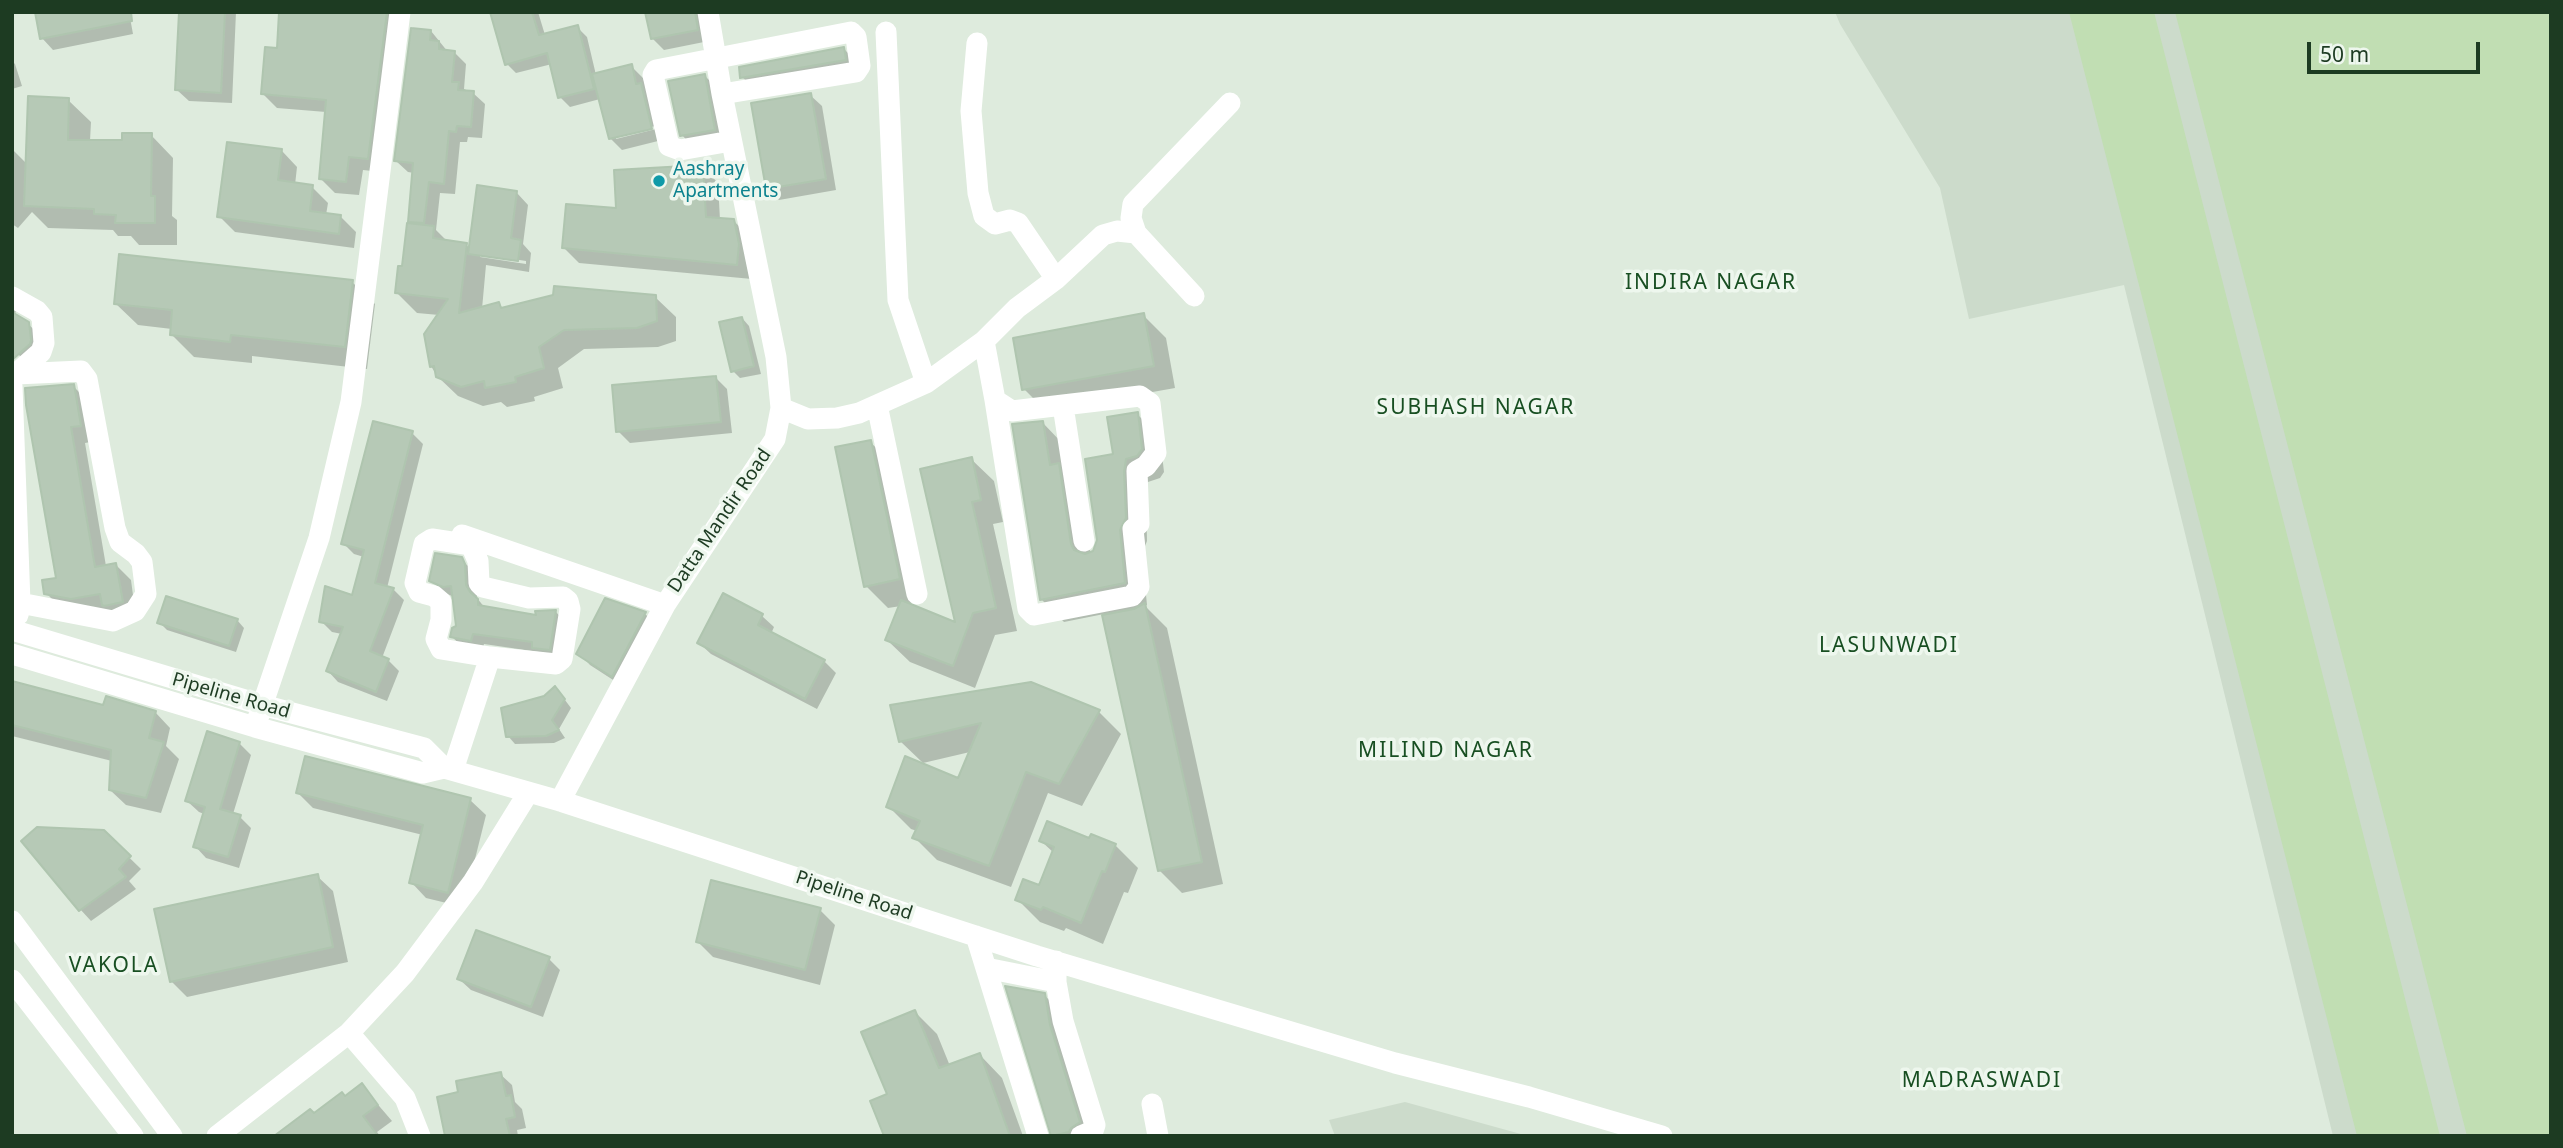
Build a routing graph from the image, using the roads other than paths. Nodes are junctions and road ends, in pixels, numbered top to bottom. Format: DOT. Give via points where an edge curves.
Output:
graph roads {
  1 [pos="400,12"];
  2 [pos="708,12"];
  3 [pos="886,32"];
  4 [pos="977,43"];
  5 [pos="724,56"];
  6 [pos="731,92"];
  7 [pos="1230,103"];
  8 [pos="732,141"];
  9 [pos="1136,233"];
  10 [pos="1056,279"];
  11 [pos="1194,296"];
  12 [pos="12,297"];
  13 [pos="984,341"];
  14 [pos="13,381"];
  15 [pos="926,383"];
  16 [pos="995,400"];
  17 [pos="877,405"];
  18 [pos="1063,406"];
  19 [pos="781,408"];
  20 [pos="14,468"];
  21 [pos="432,524"];
  22 [pos="1084,541"];
  23 [pos="917,594"];
  24 [pos="20,603"];
  25 [pos="665,605"];
  26 [pos="101,619"];
  27 [pos="13,632"];
  28 [pos="12,654"];
  29 [pos="89,654"];
  30 [pos="490,657"];
  31 [pos="262,705"];
  32 [pos="255,727"];
  33 [pos="448,769"];
  34 [pos="528,793"];
  35 [pos="560,801"];
  36 [pos="12,922"];
  37 [pos="976,936"];
  38 [pos="986,968"];
  39 [pos="1048,970"];
  40 [pos="12,980"];
  41 [pos="349,1033"];
  42 [pos="1152,1104"];
  43 [pos="133,1136"];
  44 [pos="172,1136"];
  45 [pos="217,1136"];
  46 [pos="420,1136"];
  47 [pos="1038,1136"];
  48 [pos="1081,1136"];
  49 [pos="1158,1136"];
  50 [pos="1662,1136"];
  1 -- 31 [label="street" via="351,402 319,538"];
  2 -- 5 [label="street, Datta Mandir Road"];
  3 -- 15 [label="street" via="898,300"];
  4 -- 10 [label="street" via="971,111 984,216 995,224 1018,223"];
  5 -- 6 [label="street, Datta Mandir Road"];
  5 -- 6 [label="street" via="851,32 856,37 860,66 856,72"];
  5 -- 8 [label="street" via="656,70 653,75 669,146 680,150"];
  6 -- 8 [label="street, Datta Mandir Road"];
  7 -- 9 [label="street" via="1133,204"];
  8 -- 19 [label="street, Datta Mandir Road"];
  9 -- 10 [label="street" via="1103,235"];
  9 -- 11 [label="street"];
  10 -- 13 [label="street"];
  12 -- 14 [label="street" via="42,317 44,343"];
  13 -- 15 [label="street"];
  13 -- 16 [label="street"];
  14 -- 20 [label="street"];
  14 -- 26 [label="street" via="80,371 88,379 115,528 120,542 142,562 146,594 129,616"];
  15 -- 17 [label="street"];
  16 -- 18 [label="street" via="1012,411"];
  16 -- 18 [label="street" via="1028,609 1034,615 1132,596 1139,587 1133,529 1139,524 1137,471 1156,453 1150,403 1140,396"];
  17 -- 19 [label="street" via="837,418 808,419"];
  17 -- 23 [label="street"];
  18 -- 22 [label="street"];
  19 -- 25 [label="street, Datta Mandir Road" via="775,439"];
  20 -- 24 [label="street"];
  21 -- 25 [label="street"];
  24 -- 26 [label="street"];
  24 -- 27 [label="street"];
  25 -- 35 [label="street, Datta Mandir Road"];
  26 -- 29 [label="street"];
  27 -- 29 [label="street, Pipeline Road"];
  28 -- 32 [label="street, Pipeline Road"];
  29 -- 31 [label="street, Pipeline Road"];
  30 -- 30 [label="street" via="441,649 436,639 441,602 419,592 415,583 424,544 432,539 471,545 483,587 568,601 562,659 556,664"];
  30 -- 33 [label="street"];
  31 -- 32 [label="street"];
  31 -- 33 [label="street, Pipeline Road" via="424,748"];
  32 -- 33 [label="street, Pipeline Road" via="423,773"];
  33 -- 34 [label="street, Pipeline Road"];
  34 -- 35 [label="street, Pipeline Road"];
  34 -- 41 [label="street" via="473,882 405,973"];
  35 -- 37 [label="street, Pipeline Road"];
  36 -- 44 [label="street"];
  37 -- 38 [label="street"];
  37 -- 39 [label="street, Pipeline Road"];
  38 -- 39 [label="street"];
  38 -- 47 [label="street"];
  39 -- 48 [label="street" via="1095,1125"];
  39 -- 50 [label="street, Pipeline Road" via="1264,1023"];
  40 -- 43 [label="street"];
  41 -- 45 [label="street"];
  41 -- 46 [label="street" via="401,1092"];
  42 -- 49 [label="street"];
}
